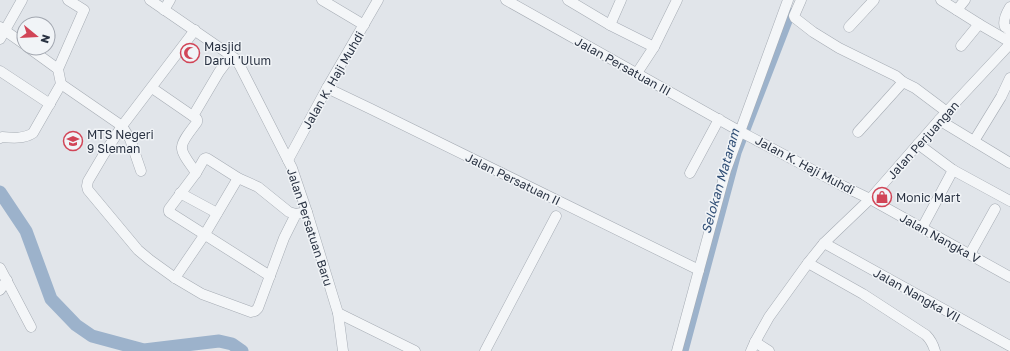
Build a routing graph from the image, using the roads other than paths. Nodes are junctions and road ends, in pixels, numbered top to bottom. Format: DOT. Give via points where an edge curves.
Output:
graph roads {
  1 [pos="22,0"];
  2 [pos="68,0"];
  3 [pos="150,0"];
  4 [pos="170,0"];
  5 [pos="322,0"];
  6 [pos="378,0"];
  7 [pos="506,0"];
  8 [pos="568,0"];
  9 [pos="621,0"];
  10 [pos="677,0"];
  11 [pos="788,0"];
  12 [pos="801,0"];
  13 [pos="874,0"];
  14 [pos="941,0"];
  15 [pos="965,0"];
  16 [pos="1010,7"];
  17 [pos="164,10"];
  18 [pos="956,10"];
  19 [pos="979,24"];
  20 [pos="364,25"];
  21 [pos="610,25"];
  22 [pos="849,27"];
  23 [pos="195,30"];
  24 [pos="2,32"];
  25 [pos="1010,32"];
  26 [pos="16,40"];
  27 [pos="1010,43"];
  28 [pos="961,46"];
  29 [pos="654,47"];
  30 [pos="40,56"];
  31 [pos="231,56"];
  32 [pos="58,69"];
  33 [pos="0,71"];
  34 [pos="637,74"];
  35 [pos="1010,78"];
  36 [pos="904,82"];
  37 [pos="61,84"];
  38 [pos="152,88"];
  39 [pos="327,88"];
  40 [pos="50,104"];
  41 [pos="947,112"];
  42 [pos="193,116"];
  43 [pos="719,119"];
  44 [pos="939,120"];
  45 [pos="122,126"];
  46 [pos="858,132"];
  47 [pos="744,133"];
  48 [pos="0,138"];
  49 [pos="974,141"];
  50 [pos="918,144"];
  51 [pos="288,160"];
  52 [pos="1010,162"];
  53 [pos="953,170"];
  54 [pos="141,171"];
  55 [pos="196,173"];
  56 [pos="690,173"];
  57 [pos="238,178"];
  58 [pos="180,193"];
  59 [pos="870,199"];
  60 [pos="1010,201"];
  61 [pos="995,209"];
  62 [pos="307,212"];
  63 [pos="217,213"];
  64 [pos="296,214"];
  65 [pos="556,216"];
  66 [pos="922,228"];
  67 [pos="205,234"];
  68 [pos="824,244"];
  69 [pos="970,254"];
  70 [pos="808,263"];
  71 [pos="0,268"];
  72 [pos="699,270"];
  73 [pos="1009,274"];
  74 [pos="270,276"];
  75 [pos="175,278"];
  76 [pos="7,280"];
  77 [pos="0,290"];
  78 [pos="338,314"];
  79 [pos="31,326"];
  80 [pos="1010,346"];
  81 [pos="753,347"];
  82 [pos="932,348"];
  83 [pos="344,351"];
  84 [pos="415,351"];
  85 [pos="485,351"];
  86 [pos="677,351"];
  87 [pos="769,351"];
  1 -- 24 [label="street"];
  2 -- 32 [label="street" via="84,10"];
  3 -- 17 [label="street, Jalan Persatuan Baru"];
  4 -- 17 [label="street"];
  5 -- 20 [label="street"];
  6 -- 20 [label="street, Jalan K. Haji Muhdi"];
  7 -- 34 [label="street, Jalan Persatuan III"];
  8 -- 21 [label="street"];
  9 -- 21 [label="street"];
  10 -- 29 [label="street"];
  11 -- 47 [label="street"];
  12 -- 36 [label="street" via="795,18 826,40 892,73"];
  13 -- 22 [label="street"];
  14 -- 18 [label="street"];
  15 -- 18 [label="street"];
  16 -- 25 [label="street" via="1004,23"];
  17 -- 23 [label="street, Jalan Persatuan Baru"];
  18 -- 19 [label="street"];
  19 -- 27 [label="street"];
  19 -- 28 [label="street"];
  20 -- 39 [label="street, Jalan K. Haji Muhdi"];
  21 -- 29 [label="street"];
  23 -- 31 [label="street, Jalan Persatuan Baru"];
  23 -- 38 [label="street"];
  24 -- 26 [label="street"];
  27 -- 41 [label="street, Jalan Perjuangan"];
  29 -- 34 [label="street"];
  30 -- 32 [label="street"];
  31 -- 42 [label="street"];
  31 -- 51 [label="street, Jalan Persatuan Baru" via="240,66"];
  32 -- 37 [label="street"];
  33 -- 40 [label="street"];
  34 -- 43 [label="street, Jalan Persatuan III"];
  35 -- 49 [label="street"];
  36 -- 41 [label="street"];
  36 -- 46 [label="street"];
  37 -- 40 [label="street"];
  37 -- 45 [label="street"];
  38 -- 42 [label="street"];
  38 -- 45 [label="street"];
  39 -- 51 [label="street, Jalan K. Haji Muhdi"];
  39 -- 72 [label="street, Jalan Persatuan II" via="369,113"];
  40 -- 48 [label="street" via="33,133 22,137"];
  41 -- 44 [label="street, Jalan Perjuangan"];
  42 -- 55 [label="street" via="197,122 181,148"];
  43 -- 47 [label="street, Jalan Persatuan III"];
  43 -- 56 [label="street"];
  44 -- 49 [label="street"];
  44 -- 50 [label="street, Jalan Perjuangan"];
  45 -- 54 [label="street" via="130,139"];
  45 -- 75 [label="street" via="88,181 88,190 138,250"];
  47 -- 59 [label="street, Jalan K. Haji Muhdi"];
  47 -- 72 [label="street" via="726,170"];
  49 -- 52 [label="street"];
  50 -- 53 [label="street"];
  50 -- 59 [label="street, Jalan Perjuangan"];
  51 -- 62 [label="street, Jalan Persatuan Baru"];
  53 -- 60 [label="street"];
  53 -- 66 [label="street"];
  55 -- 57 [label="street" via="206,158"];
  55 -- 58 [label="street"];
  57 -- 63 [label="street"];
  57 -- 64 [label="street" via="258,187 289,212"];
  58 -- 63 [label="street"];
  58 -- 67 [label="street" via="169,212"];
  59 -- 66 [label="street, Jalan Nangka V"];
  59 -- 68 [label="street, Jalan Perjuangan"];
  61 -- 69 [label="street"];
  62 -- 64 [label="street"];
  62 -- 78 [label="street, Jalan Persatuan Baru"];
  63 -- 67 [label="street"];
  64 -- 74 [label="street"];
  65 -- 85 [label="street"];
  66 -- 69 [label="street, Jalan Nangka V"];
  67 -- 74 [label="street"];
  67 -- 75 [label="street"];
  68 -- 70 [label="street, Jalan Perjuangan"];
  68 -- 80 [label="street, Jalan Nangka VII"];
  69 -- 73 [label="street, Jalan Nangka V"];
  70 -- 81 [label="street, Jalan Perjuangan" via="770,317"];
  70 -- 82 [label="street" via="863,294 926,335"];
  71 -- 76 [label="street"];
  72 -- 86 [label="street"];
  74 -- 75 [label="street" via="255,312 202,294"];
  76 -- 77 [label="street"];
  76 -- 79 [label="street"];
  78 -- 83 [label="street, Jalan Persatuan Baru"];
  78 -- 84 [label="street"];
  81 -- 87 [label="street"];
}
